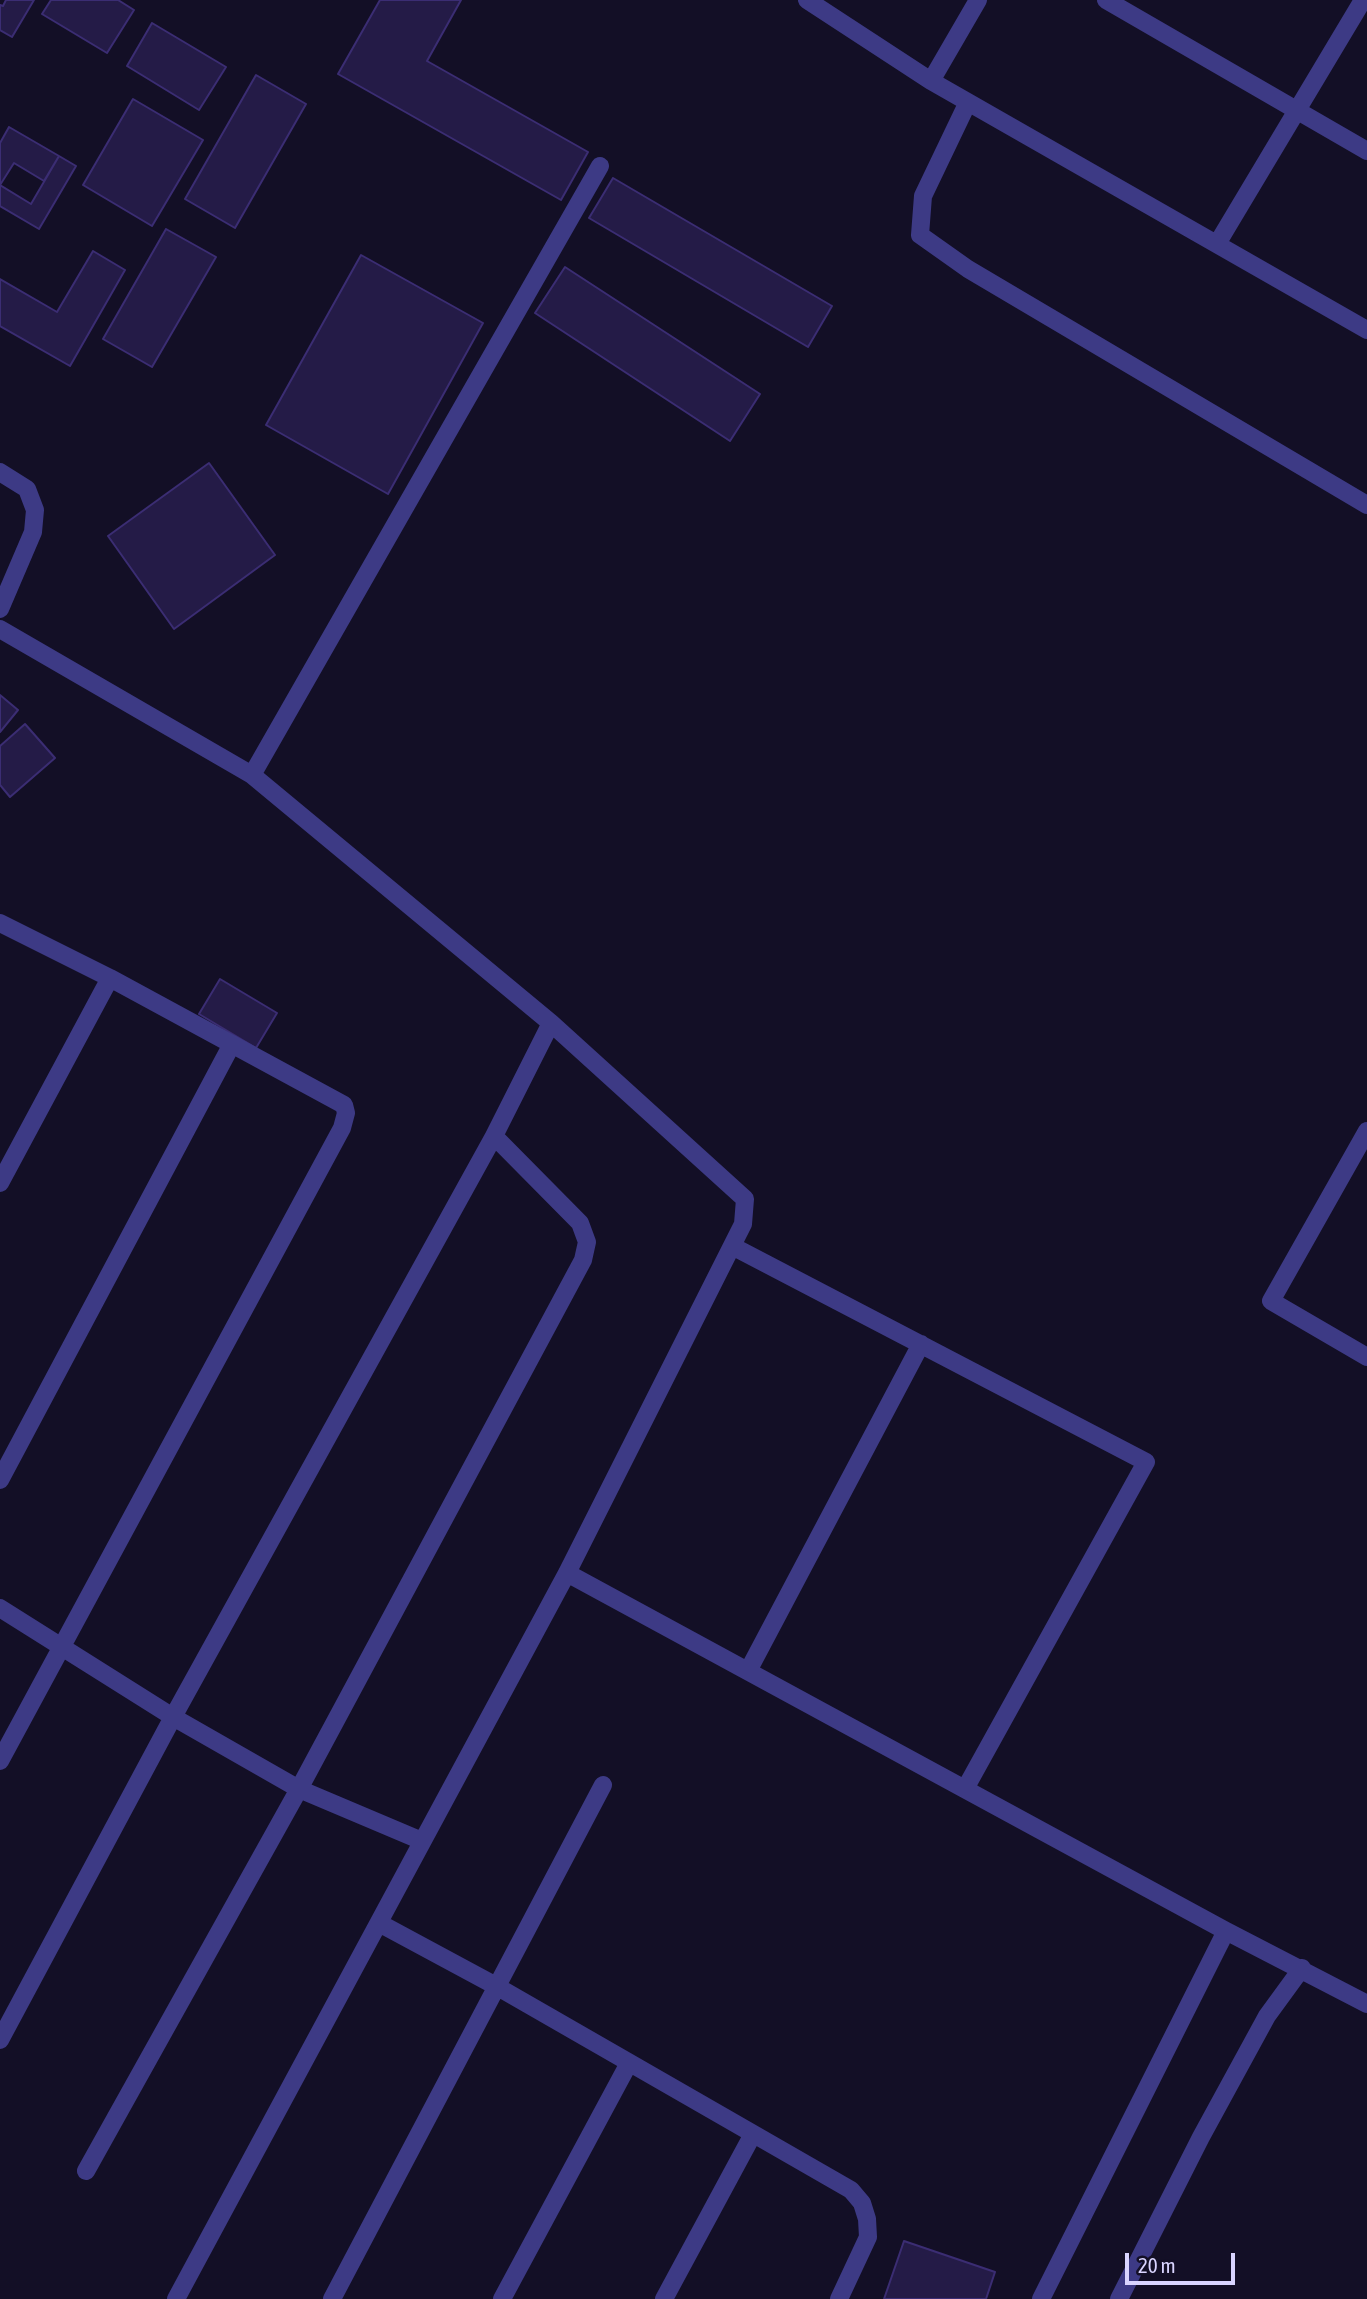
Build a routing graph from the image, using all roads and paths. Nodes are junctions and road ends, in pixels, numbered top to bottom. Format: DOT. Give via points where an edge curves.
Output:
graph roads {
  1 [pos="807,0"];
  2 [pos="978,0"];
  3 [pos="1106,0"];
  4 [pos="1363,0"];
  5 [pos="931,81"];
  6 [pos="968,102"];
  7 [pos="1298,108"];
  8 [pos="1367,151"];
  9 [pos="600,166"];
  10 [pos="1217,244"];
  11 [pos="1367,330"];
  12 [pos="0,472"];
  13 [pos="1367,505"];
  14 [pos="0,609"];
  15 [pos="0,629"];
  16 [pos="252,775"];
  17 [pos="0,923"];
  18 [pos="110,978"];
  19 [pos="551,1023"];
  20 [pos="232,1044"];
  21 [pos="1367,1131"];
  22 [pos="494,1136"];
  23 [pos="0,1183"];
  24 [pos="732,1247"];
  25 [pos="921,1344"];
  26 [pos="1367,1357"];
  27 [pos="0,1480"];
  28 [pos="567,1573"];
  29 [pos="0,1608"];
  30 [pos="64,1646"];
  31 [pos="748,1671"];
  32 [pos="173,1717"];
  33 [pos="0,1761"];
  34 [pos="603,1785"];
  35 [pos="299,1789"];
  36 [pos="965,1789"];
  37 [pos="422,1841"];
  38 [pos="379,1923"];
  39 [pos="1226,1931"];
  40 [pos="1302,1968"];
  41 [pos="496,1986"];
  42 [pos="1367,2004"];
  43 [pos="0,2040"];
  44 [pos="629,2063"];
  45 [pos="753,2134"];
  46 [pos="86,2171"];
  47 [pos="176,2299"];
  48 [pos="332,2299"];
  49 [pos="502,2299"];
  50 [pos="664,2299"];
  51 [pos="839,2299"];
  52 [pos="1041,2299"];
  53 [pos="1119,2299"];
  1 -- 5 [label="street"];
  2 -- 5 [label="street"];
  3 -- 7 [label="street"];
  4 -- 7 [label="street"];
  5 -- 6 [label="street"];
  6 -- 10 [label="street"];
  6 -- 13 [label="street" via="923,196 920,235 968,269"];
  7 -- 8 [label="street"];
  7 -- 10 [label="street"];
  9 -- 16 [label="street"];
  10 -- 11 [label="street"];
  12 -- 14 [label="street" via="27,489 35,510 33,532"];
  15 -- 16 [label="street"];
  16 -- 19 [label="street"];
  17 -- 18 [label="street"];
  18 -- 20 [label="street"];
  18 -- 23 [label="street"];
  19 -- 22 [label="street"];
  19 -- 24 [label="street" via="745,1199 743,1224"];
  20 -- 27 [label="street"];
  20 -- 30 [label="street" via="344,1105 342,1128"];
  21 -- 26 [label="street" via="1271,1301"];
  22 -- 32 [label="street"];
  22 -- 35 [label="street" via="580,1223 587,1242 583,1260"];
  24 -- 25 [label="street"];
  24 -- 28 [label="street"];
  25 -- 31 [label="street"];
  25 -- 36 [label="street" via="1146,1462"];
  28 -- 31 [label="street"];
  28 -- 37 [label="street"];
  29 -- 30 [label="street"];
  30 -- 32 [label="street"];
  30 -- 33 [label="street"];
  31 -- 36 [label="street"];
  32 -- 35 [label="street"];
  32 -- 43 [label="street"];
  34 -- 41 [label="street"];
  35 -- 37 [label="street"];
  35 -- 46 [label="street"];
  36 -- 39 [label="street"];
  37 -- 38 [label="street"];
  38 -- 41 [label="street"];
  38 -- 47 [label="street"];
  39 -- 40 [label="street"];
  39 -- 52 [label="street"];
  40 -- 42 [label="street"];
  40 -- 53 [label="street" via="1267,2016 1200,2137"];
  41 -- 44 [label="street"];
  41 -- 48 [label="street"];
  44 -- 45 [label="street"];
  44 -- 49 [label="street"];
  45 -- 50 [label="street"];
  45 -- 51 [label="street" via="851,2190 862,2203 868,2237"];
}
